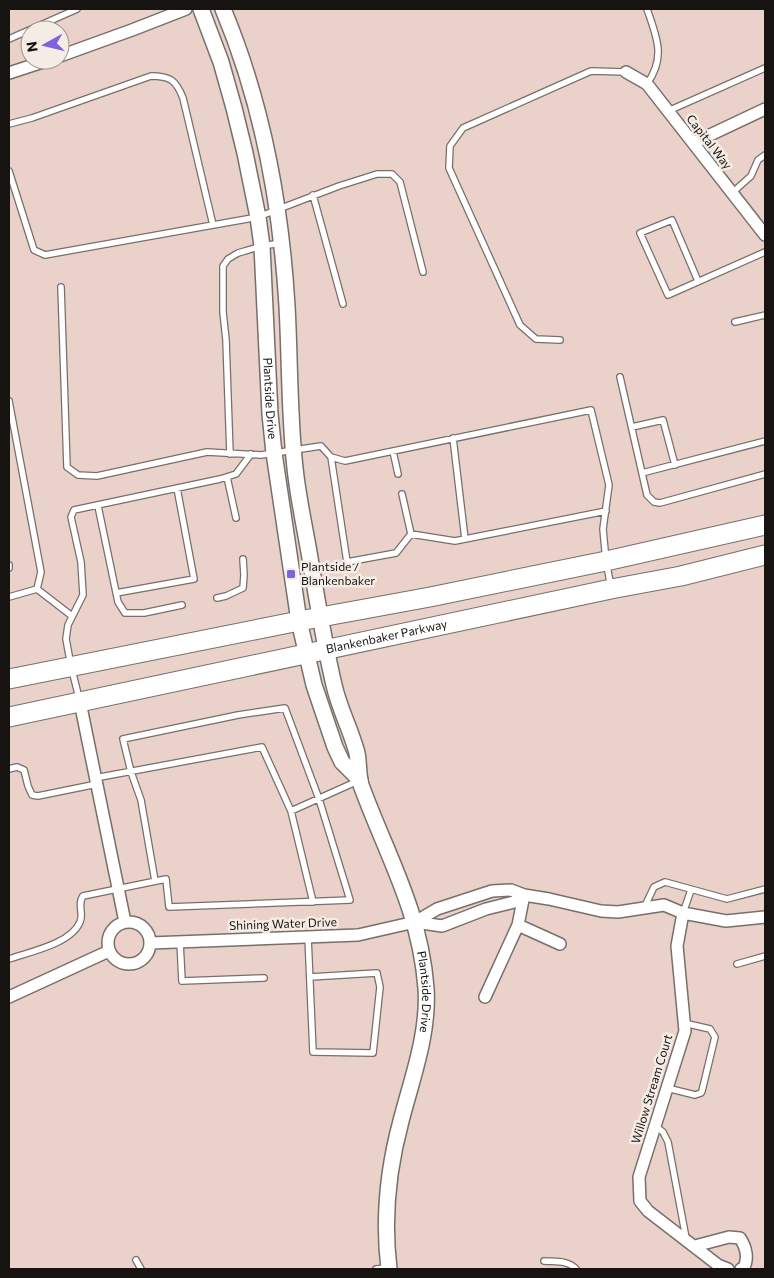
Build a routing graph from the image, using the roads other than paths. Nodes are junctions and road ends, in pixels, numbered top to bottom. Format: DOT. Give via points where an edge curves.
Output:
graph roads {
  1 [pos="77,9"];
  2 [pos="186,9"];
  3 [pos="201,9"];
  4 [pos="223,9"];
  5 [pos="647,9"];
  6 [pos="9,39"];
  7 [pos="70,52"];
  8 [pos="765,68"];
  9 [pos="626,72"];
  10 [pos="647,84"];
  11 [pos="765,109"];
  12 [pos="668,111"];
  13 [pos="9,124"];
  14 [pos="692,143"];
  15 [pos="765,155"];
  16 [pos="9,171"];
  17 [pos="732,193"];
  18 [pos="313,195"];
  19 [pos="277,210"];
  20 [pos="258,217"];
  21 [pos="213,225"];
  22 [pos="765,235"];
  23 [pos="281,243"];
  24 [pos="262,246"];
  25 [pos="765,252"];
  26 [pos="424,272"];
  27 [pos="698,282"];
  28 [pos="61,288"];
  29 [pos="343,304"];
  30 [pos="765,315"];
  31 [pos="735,322"];
  32 [pos="560,340"];
  33 [pos="288,346"];
  34 [pos="267,347"];
  35 [pos="620,378"];
  36 [pos="9,400"];
  37 [pos="632,427"];
  38 [pos="453,438"];
  39 [pos="765,441"];
  40 [pos="294,450"];
  41 [pos="393,451"];
  42 [pos="274,453"];
  43 [pos="230,454"];
  44 [pos="251,454"];
  45 [pos="331,457"];
  46 [pos="675,465"];
  47 [pos="642,473"];
  48 [pos="398,474"];
  49 [pos="765,474"];
  50 [pos="227,477"];
  51 [pos="177,488"];
  52 [pos="402,494"];
  53 [pos="98,506"];
  54 [pos="606,511"];
  55 [pos="236,518"];
  56 [pos="765,525"];
  57 [pos="411,534"];
  58 [pos="465,539"];
  59 [pos="765,555"];
  60 [pos="243,559"];
  61 [pos="606,561"];
  62 [pos="37,589"];
  63 [pos="611,589"];
  64 [pos="116,593"];
  65 [pos="9,597"];
  66 [pos="217,598"];
  67 [pos="182,605"];
  68 [pos="72,616"];
  69 [pos="320,617"];
  70 [pos="299,621"];
  71 [pos="327,650"];
  72 [pos="306,654"];
  73 [pos="71,666"];
  74 [pos="9,679"];
  75 [pos="80,702"];
  76 [pos="9,718"];
  77 [pos="9,768"];
  78 [pos="131,772"];
  79 [pos="360,780"];
  80 [pos="96,781"];
  81 [pos="319,799"];
  82 [pos="291,811"];
  83 [pos="155,881"];
  84 [pos="118,888"];
  85 [pos="765,889"];
  86 [pos="691,890"];
  87 [pos="524,895"];
  88 [pos="313,902"];
  89 [pos="644,908"];
  90 [pos="683,913"];
  91 [pos="765,917"];
  92 [pos="125,922"];
  93 [pos="415,922"];
  94 [pos="518,925"];
  95 [pos="308,937"];
  96 [pos="180,942"];
  97 [pos="150,943"];
  98 [pos="560,944"];
  99 [pos="110,951"];
  100 [pos="765,956"];
  101 [pos="9,959"];
  102 [pos="737,964"];
  103 [pos="310,977"];
  104 [pos="264,978"];
  105 [pos="9,997"];
  106 [pos="485,997"];
  107 [pos="684,1023"];
  108 [pos="667,1088"];
  109 [pos="655,1126"];
  110 [pos="690,1243"];
  111 [pos="136,1260"];
  112 [pos="544,1261"];
  113 [pos="141,1269"];
  114 [pos="385,1269"];
  115 [pos="576,1269"];
  116 [pos="728,1269"];
  117 [pos="741,1269"];
  1 -- 6 [label="lane"];
  2 -- 7 [label="street"];
  3 -- 20 [label="street, Plantside Drive" via="234,108"];
  4 -- 19 [label="street, Plantside Drive" via="260,122"];
  5 -- 10 [label="lane" via="656,35 658,58 656,72"];
  8 -- 12 [label="lane"];
  9 -- 10 [label="street, Capital Way"];
  9 -- 32 [label="lane" via="591,71 463,128 450,146 449,168 520,325 536,339"];
  10 -- 12 [label="street, Capital Way"];
  11 -- 14 [label="street"];
  12 -- 14 [label="street, Capital Way"];
  13 -- 21 [label="lane" via="151,76 173,81 183,98"];
  14 -- 17 [label="street, Capital Way"];
  15 -- 17 [label="lane" via="758,160 751,176"];
  16 -- 21 [label="lane" via="34,250 45,255"];
  17 -- 22 [label="street, Capital Way"];
  18 -- 19 [label="lane"];
  18 -- 26 [label="lane" via="377,174 392,174 400,182"];
  18 -- 29 [label="lane"];
  19 -- 20 [label="lane"];
  19 -- 23 [label="street, Plantside Drive"];
  20 -- 21 [label="lane"];
  20 -- 24 [label="street, Plantside Drive"];
  23 -- 24 [label="lane"];
  23 -- 33 [label="street, Plantside Drive"];
  24 -- 34 [label="street, Plantside Drive"];
  24 -- 43 [label="lane" via="238,253 223,266"];
  25 -- 27 [label="lane"];
  27 -- 27 [label="lane" via="668,295 640,233 672,220"];
  28 -- 43 [label="lane" via="67,467 78,475 97,476 207,452"];
  30 -- 31 [label="lane"];
  33 -- 34 [label="street"];
  33 -- 40 [label="street, Plantside Drive"];
  34 -- 42 [label="street, Plantside Drive"];
  35 -- 37 [label="lane"];
  36 -- 62 [label="lane" via="41,572"];
  37 -- 46 [label="lane" via="663,420"];
  37 -- 47 [label="lane"];
  38 -- 41 [label="lane"];
  38 -- 54 [label="lane" via="591,410 609,485"];
  38 -- 58 [label="lane"];
  39 -- 46 [label="lane"];
  40 -- 42 [label="lane"];
  40 -- 45 [label="lane" via="321,446"];
  40 -- 69 [label="street, Plantside Drive"];
  41 -- 45 [label="lane" via="345,461"];
  41 -- 48 [label="lane"];
  42 -- 44 [label="lane"];
  42 -- 70 [label="street, Plantside Drive"];
  43 -- 44 [label="lane"];
  44 -- 50 [label="lane" via="236,474"];
  45 -- 57 [label="lane" via="346,562 396,553"];
  46 -- 47 [label="lane"];
  47 -- 49 [label="lane" via="647,495 660,503"];
  50 -- 51 [label="lane"];
  50 -- 55 [label="lane"];
  51 -- 53 [label="lane"];
  51 -- 64 [label="lane" via="194,579"];
  52 -- 57 [label="lane"];
  53 -- 64 [label="lane"];
  53 -- 68 [label="lane" via="74,510 71,517 81,562 83,595"];
  54 -- 58 [label="lane"];
  54 -- 61 [label="lane"];
  56 -- 61 [label="main road"];
  57 -- 58 [label="lane" via="455,541"];
  59 -- 63 [label="main road, Blankenbaker Parkway"];
  60 -- 66 [label="lane" via="243,588"];
  61 -- 63 [label="lane"];
  61 -- 69 [label="main road"];
  62 -- 65 [label="lane"];
  62 -- 68 [label="lane"];
  63 -- 71 [label="main road, Blankenbaker Parkway"];
  64 -- 67 [label="lane" via="125,613 144,613"];
  68 -- 73 [label="lane" via="66,639"];
  69 -- 70 [label="main road"];
  69 -- 71 [label="street, Plantside Drive"];
  70 -- 72 [label="street, Plantside Drive"];
  70 -- 73 [label="main road"];
  71 -- 72 [label="main road, Blankenbaker Parkway"];
  71 -- 79 [label="street, Plantside Drive" via="334,689 357,755"];
  72 -- 75 [label="main road, Blankenbaker Parkway"];
  72 -- 79 [label="street, Plantside Drive" via="335,747 342,762"];
  73 -- 74 [label="main road"];
  73 -- 75 [label="lane"];
  75 -- 76 [label="main road, Blankenbaker Parkway"];
  75 -- 80 [label="street"];
  77 -- 80 [label="lane" via="24,770 32,795 38,796"];
  78 -- 80 [label="lane"];
  78 -- 81 [label="lane" via="124,739 238,714 284,708"];
  78 -- 82 [label="lane" via="262,747"];
  78 -- 83 [label="lane" via="141,800"];
  79 -- 81 [label="lane"];
  79 -- 93 [label="street, Plantside Drive"];
  80 -- 84 [label="street"];
  81 -- 82 [label="lane"];
  81 -- 88 [label="lane" via="350,900"];
  82 -- 88 [label="lane"];
  83 -- 84 [label="lane"];
  83 -- 88 [label="lane" via="166,879 169,907"];
  84 -- 92 [label="street"];
  84 -- 101 [label="lane" via="83,896 80,899 82,919 68,936"];
  85 -- 86 [label="lane" via="727,900"];
  86 -- 89 [label="lane" via="665,882 654,886"];
  86 -- 90 [label="lane"];
  87 -- 89 [label="street, Shining Water Drive" via="601,912"];
  87 -- 93 [label="street, Shining Water Drive" via="514,902 442,926"];
  87 -- 93 [label="street, Shining Water Drive" via="511,890 492,891 437,910"];
  87 -- 94 [label="street"];
  89 -- 90 [label="street, Shining Water Drive" via="664,905"];
  90 -- 91 [label="street, Shining Water Drive" via="726,921"];
  90 -- 107 [label="street, Willow Stream Court" via="677,946"];
  92 -- 97 [label="street" via="144,928"];
  92 -- 99 [label="street" via="112,930 108,944"];
  93 -- 95 [label="street, Shining Water Drive" via="358,935"];
  93 -- 114 [label="street, Plantside Drive" via="426,992 424,1023 416,1073 392,1158"];
  94 -- 98 [label="street"];
  94 -- 106 [label="street"];
  95 -- 96 [label="street, Shining Water Drive"];
  95 -- 103 [label="lane"];
  96 -- 97 [label="street, Shining Water Drive"];
  96 -- 104 [label="lane" via="182,981"];
  97 -- 99 [label="street" via="145,957 133,964 119,962"];
  99 -- 105 [label="street"];
  100 -- 102 [label="lane"];
  103 -- 103 [label="lane" via="313,1052 373,1053 380,987 377,973"];
  107 -- 108 [label="street, Willow Stream Court" via="685,1031"];
  107 -- 108 [label="lane" via="710,1029 715,1037 702,1091 695,1095"];
  108 -- 109 [label="street, Willow Stream Court"];
  109 -- 110 [label="lane" via="668,1142"];
  109 -- 110 [label="street, Willow Stream Court" via="639,1177 640,1201 648,1211"];
  110 -- 116 [label="street, Willow Stream Court"];
  110 -- 117 [label="street" via="740,1238 745,1246 746,1263"];
  111 -- 113 [label="lane"];
  112 -- 115 [label="lane" via="565,1262"];
}
